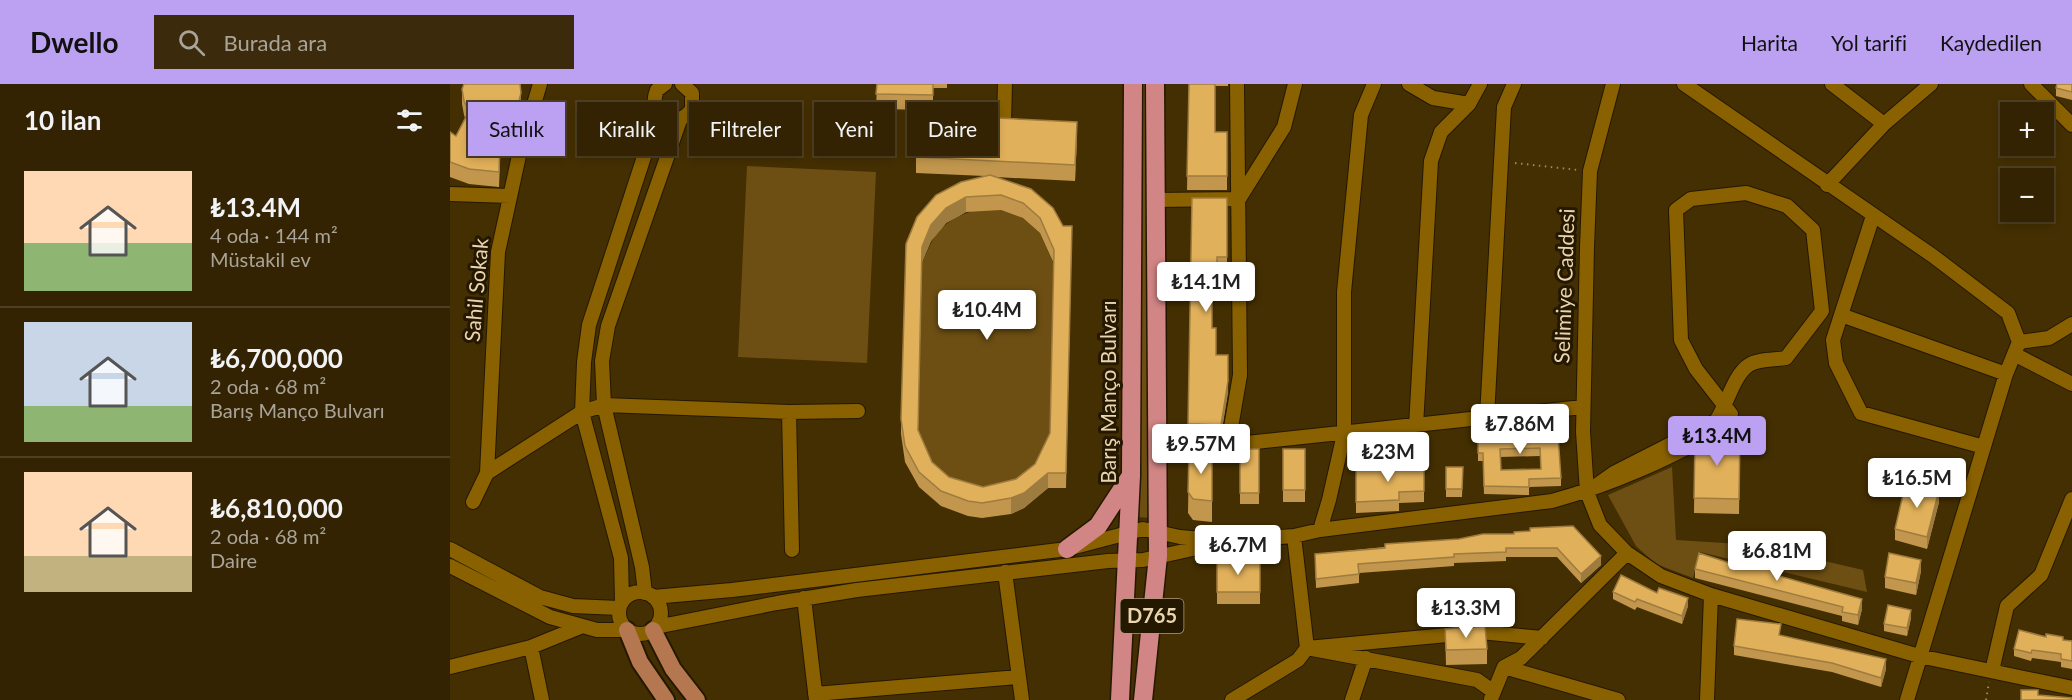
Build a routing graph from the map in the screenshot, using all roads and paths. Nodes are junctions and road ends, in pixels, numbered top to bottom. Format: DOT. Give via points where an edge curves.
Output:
graph roads {
  1 [pos="540,84"];
  2 [pos="663,84"];
  3 [pos="682,84"];
  4 [pos="1005,84"];
  5 [pos="1133,84"];
  6 [pos="1155,84"];
  7 [pos="1237,84"];
  8 [pos="1295,84"];
  9 [pos="1374,84"];
  10 [pos="1409,84"];
  11 [pos="1480,84"];
  12 [pos="1514,84"];
  13 [pos="1613,84"];
  14 [pos="1684,84"];
  15 [pos="1832,84"];
  16 [pos="1931,84"];
  17 [pos="2035,86"];
  18 [pos="655,102"];
  19 [pos="1469,104"];
  20 [pos="680,120"];
  21 [pos="677,121"];
  22 [pos="1004,121"];
  23 [pos="1884,124"];
  24 [pos="2072,125"];
  25 [pos="644,156"];
  26 [pos="1500,162"];
  27 [pos="1590,171"];
  28 [pos="1827,185"];
  29 [pos="450,194"];
  30 [pos="510,196"];
  31 [pos="1239,199"];
  32 [pos="1155,200"];
  33 [pos="1873,216"];
  34 [pos="1841,315"];
  35 [pos="2072,324"];
  36 [pos="2017,348"];
  37 [pos="2006,374"];
  38 [pos="2072,384"];
  39 [pos="604,405"];
  40 [pos="1726,406"];
  41 [pos="1583,407"];
  42 [pos="858,411"];
  43 [pos="582,412"];
  44 [pos="789,412"];
  45 [pos="1487,417"];
  46 [pos="1416,426"];
  47 [pos="1344,434"];
  48 [pos="1228,445"];
  49 [pos="1984,447"];
  50 [pos="1159,455"];
  51 [pos="487,472"];
  52 [pos="1131,476"];
  53 [pos="1587,492"];
  54 [pos="2072,500"];
  55 [pos="473,502"];
  56 [pos="1320,530"];
  57 [pos="1159,531"];
  58 [pos="1127,533"];
  59 [pos="1294,536"];
  60 [pos="1229,541"];
  61 [pos="450,549"];
  62 [pos="1067,549"];
  63 [pos="792,550"];
  64 [pos="1627,553"];
  65 [pos="1158,556"];
  66 [pos="1126,559"];
  67 [pos="450,567"];
  68 [pos="1005,572"];
  69 [pos="649,595"];
  70 [pos="1711,595"];
  71 [pos="804,598"];
  72 [pos="621,605"];
  73 [pos="580,627"];
  74 [pos="654,628"];
  75 [pos="627,630"];
  76 [pos="1542,638"];
  77 [pos="531,647"];
  78 [pos="1307,648"];
  79 [pos="1919,656"];
  80 [pos="1366,658"];
  81 [pos="1504,667"];
  82 [pos="450,668"];
  83 [pos="1992,671"];
  84 [pos="1019,677"];
  85 [pos="2072,688"];
  86 [pos="1492,696"];
  87 [pos="815,697"];
  88 [pos="1237,698"];
  89 [pos="542,700"];
  90 [pos="666,700"];
  91 [pos="697,700"];
  92 [pos="1022,700"];
  93 [pos="1120,700"];
  94 [pos="1143,700"];
  95 [pos="1352,700"];
  96 [pos="1617,700"];
  97 [pos="1707,700"];
  98 [pos="1907,700"];
  99 [pos="1986,700"];
  1 -- 30 [label="street, Sahil Sokak"];
  2 -- 18 [label="street"];
  3 -- 20 [label="street" via="692,93 693,101 692,109"];
  4 -- 22 [label="street"];
  5 -- 52 [label="highway, Barış Manço Bulvarı / D765"];
  6 -- 32 [label="highway, D765"];
  7 -- 31 [label="street"];
  8 -- 31 [label="street" via="1284,127"];
  9 -- 47 [label="street" via="1361,115 1344,292"];
  10 -- 19 [label="street" via="1433,98"];
  11 -- 19 [label="street"];
  12 -- 26 [label="street" via="1504,107"];
  13 -- 27 [label="street, Selimiye Caddesi"];
  14 -- 28 [label="street"];
  15 -- 23 [label="street"];
  16 -- 23 [label="street"];
  17 -- 24 [label="street"];
  19 -- 46 [label="street" via="1441,132 1431,161"];
  20 -- 21 [label="street"];
  20 -- 39 [label="street" via="608,326 602,361"];
  23 -- 28 [label="street"];
  25 -- 43 [label="street" via="589,325"];
  26 -- 27 [label="path"];
  26 -- 45 [label="street"];
  27 -- 41 [label="street, Selimiye Caddesi"];
  28 -- 33 [label="street"];
  29 -- 30 [label="street"];
  30 -- 51 [label="street, Sahil Sokak" via="498,252"];
  31 -- 32 [label="street"];
  31 -- 48 [label="street" via="1240,375"];
  32 -- 50 [label="highway, D765"];
  33 -- 34 [label="street"];
  33 -- 36 [label="street" via="2008,313"];
  34 -- 37 [label="street"];
  34 -- 49 [label="street" via="1833,340 1836,363 1861,413"];
  35 -- 36 [label="street" via="2049,338"];
  36 -- 37 [label="street"];
  36 -- 38 [label="street"];
  37 -- 49 [label="street"];
  39 -- 43 [label="street"];
  39 -- 44 [label="street"];
  39 -- 69 [label="street"];
  40 -- 40 [label="street" via="1739,373 1750,364 1786,358 1822,310 1813,230 1787,206 1746,193 1691,199 1676,210 1680,340 1696,369"];
  40 -- 53 [label="street" via="1716,421 1614,473"];
  41 -- 45 [label="street"];
  41 -- 53 [label="street, Selimiye Caddesi"];
  42 -- 44 [label="street"];
  43 -- 51 [label="street"];
  43 -- 72 [label="street" via="621,558"];
  44 -- 63 [label="street"];
  45 -- 46 [label="street"];
  46 -- 47 [label="street"];
  47 -- 48 [label="street"];
  47 -- 56 [label="street"];
  48 -- 50 [label="street"];
  49 -- 79 [label="street"];
  50 -- 57 [label="highway, D765"];
  51 -- 55 [label="street, Sahil Sokak"];
  52 -- 58 [label="highway, Barış Manço Bulvarı / D765"];
  52 -- 62 [label="highway" via="1098,526"];
  53 -- 56 [label="street" via="1552,501"];
  53 -- 64 [label="street, Selimiye Caddesi" via="1600,525"];
  54 -- 83 [label="street" via="2041,575 2007,606"];
  56 -- 59 [label="street"];
  57 -- 58 [label="street"];
  57 -- 60 [label="street"];
  57 -- 65 [label="highway, D765"];
  58 -- 62 [label="street"];
  58 -- 66 [label="highway, Barış Manço Bulvarı / D765"];
  59 -- 60 [label="street"];
  59 -- 78 [label="street"];
  60 -- 65 [label="street"];
  61 -- 72 [label="street" via="540,597 573,606"];
  62 -- 69 [label="street" via="732,590"];
  64 -- 70 [label="street, Selimiye Caddesi" via="1661,576"];
  64 -- 76 [label="street"];
  65 -- 66 [label="street"];
  65 -- 94 [label="highway, D765"];
  66 -- 68 [label="street"];
  66 -- 93 [label="highway, Barış Manço Bulvarı / D765"];
  67 -- 73 [label="street" via="550,617"];
  68 -- 71 [label="street"];
  68 -- 84 [label="street"];
  69 -- 72 [label="street" via="636,592"];
  69 -- 74 [label="street" via="661,612"];
  70 -- 79 [label="street, Selimiye Caddesi"];
  70 -- 97 [label="street"];
  71 -- 74 [label="street"];
  71 -- 87 [label="street"];
  72 -- 75 [label="street" via="620,620"];
  73 -- 75 [label="street"];
  73 -- 77 [label="street"];
  74 -- 75 [label="street" via="639,634"];
  74 -- 91 [label="main road" via="674,669"];
  75 -- 90 [label="main road" via="640,662"];
  76 -- 78 [label="street" via="1480,632"];
  76 -- 81 [label="street" via="1521,658"];
  77 -- 82 [label="street"];
  77 -- 89 [label="street"];
  78 -- 80 [label="street"];
  78 -- 88 [label="street" via="1298,660"];
  79 -- 83 [label="street, Selimiye Caddesi"];
  79 -- 98 [label="street"];
  80 -- 86 [label="street" via="1477,680"];
  80 -- 95 [label="street"];
  81 -- 86 [label="street"];
  81 -- 96 [label="street"];
  83 -- 85 [label="street, Selimiye Caddesi"];
  83 -- 99 [label="path"];
  84 -- 87 [label="street"];
  84 -- 92 [label="street"];
}
